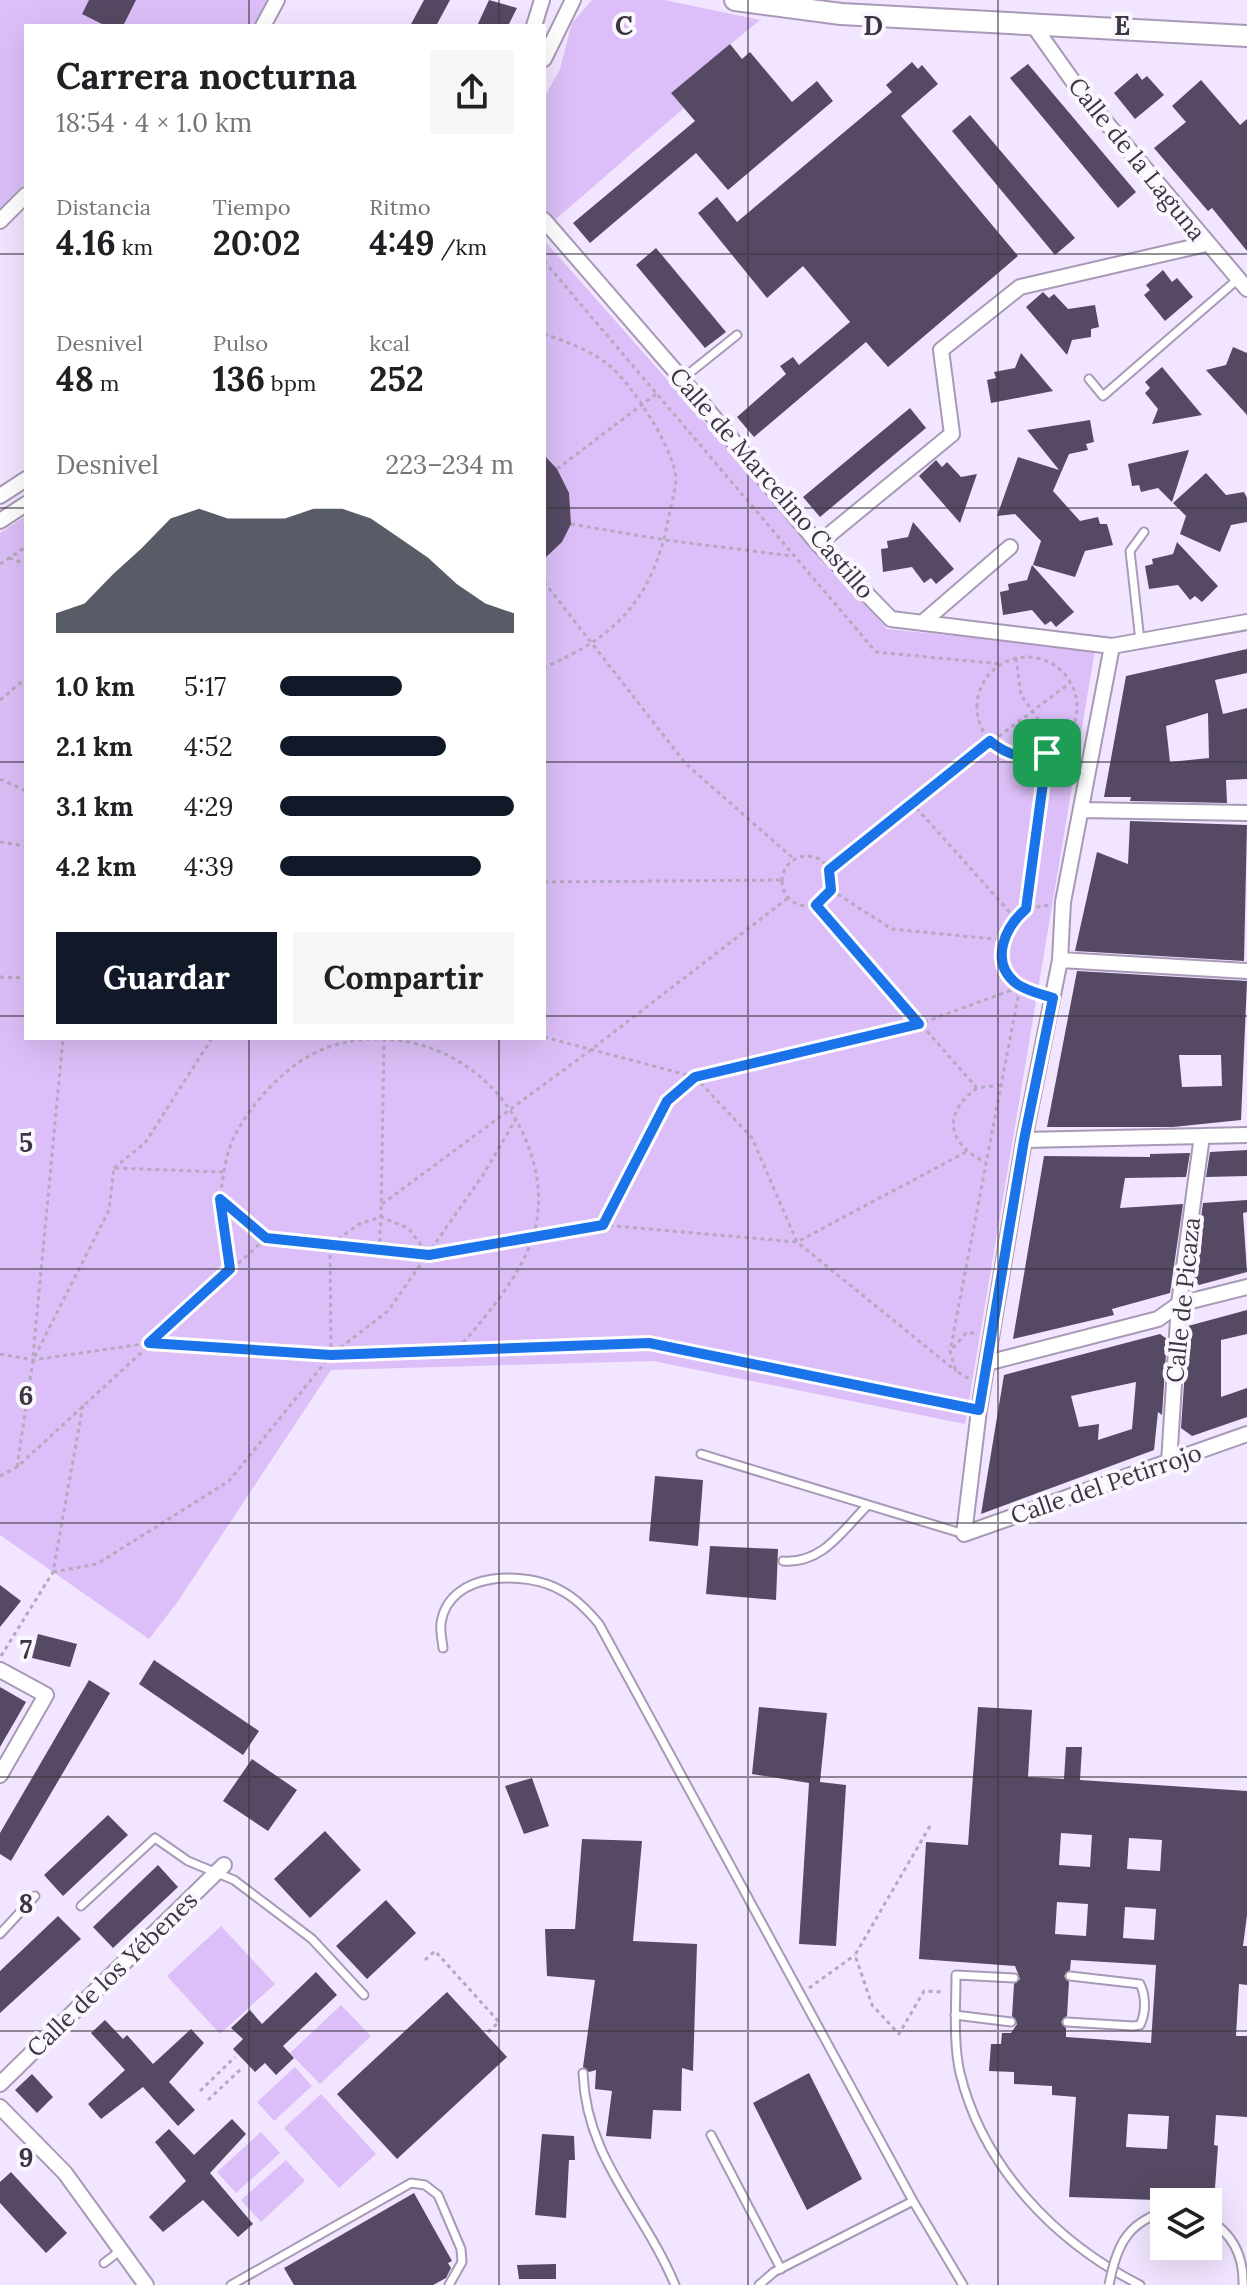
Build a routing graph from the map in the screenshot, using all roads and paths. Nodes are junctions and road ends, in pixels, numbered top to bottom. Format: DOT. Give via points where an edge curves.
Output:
graph roads {
  1 [pos="277,0"];
  2 [pos="542,0"];
  3 [pos="573,0"];
  4 [pos="735,0"];
  5 [pos="788,4"];
  6 [pos="264,24"];
  7 [pos="535,24"];
  8 [pos="1033,25"];
  9 [pos="1247,36"];
  10 [pos="546,55"];
  11 [pos="24,197"];
  12 [pos="0,221"];
  13 [pos="546,222"];
  14 [pos="1206,244"];
  15 [pos="1242,284"];
  16 [pos="546,335"];
  17 [pos="737,335"];
  18 [pos="682,379"];
  19 [pos="1089,379"];
  20 [pos="657,393"];
  21 [pos="641,407"];
  22 [pos="557,469"];
  23 [pos="24,480"];
  24 [pos="0,496"];
  25 [pos="24,505"];
  26 [pos="0,521"];
  27 [pos="571,524"];
  28 [pos="1144,532"];
  29 [pos="665,540"];
  30 [pos="818,544"];
  31 [pos="1010,547"];
  32 [pos="24,548"];
  33 [pos="795,556"];
  34 [pos="9,558"];
  35 [pos="24,563"];
  36 [pos="0,564"];
  37 [pos="546,585"];
  38 [pos="1247,622"];
  39 [pos="922,623"];
  40 [pos="1140,641"];
  41 [pos="592,646"];
  42 [pos="1112,646"];
  43 [pos="1016,658"];
  44 [pos="546,666"];
  45 [pos="24,680"];
  46 [pos="1071,682"];
  47 [pos="19,686"];
  48 [pos="24,686"];
  49 [pos="0,700"];
  50 [pos="1032,710"];
  51 [pos="990,741"];
  52 [pos="1057,746"];
  53 [pos="1047,753"];
  54 [pos="0,779"];
  55 [pos="24,790"];
  56 [pos="911,802"];
  57 [pos="1082,810"];
  58 [pos="1247,813"];
  59 [pos="0,842"];
  60 [pos="24,846"];
  61 [pos="794,859"];
  62 [pos="829,870"];
  63 [pos="781,880"];
  64 [pos="546,882"];
  65 [pos="831,890"];
  66 [pos="788,898"];
  67 [pos="1063,902"];
  68 [pos="816,905"];
  69 [pos="1026,909"];
  70 [pos="1015,918"];
  71 [pos="1004,940"];
  72 [pos="1060,960"];
  73 [pos="1247,971"];
  74 [pos="0,977"];
  75 [pos="24,978"];
  76 [pos="1020,987"];
  77 [pos="1053,998"];
  78 [pos="919,1024"];
  79 [pos="546,1038"];
  80 [pos="63,1040"];
  81 [pos="211,1040"];
  82 [pos="377,1040"];
  83 [pos="384,1040"];
  84 [pos="390,1040"];
  85 [pos="592,1049"];
  86 [pos="695,1077"];
  87 [pos="1001,1085"];
  88 [pos="977,1088"];
  89 [pos="511,1106"];
  90 [pos="516,1119"];
  91 [pos="1247,1135"];
  92 [pos="1202,1136"];
  93 [pos="1024,1140"];
  94 [pos="966,1152"];
  95 [pos="985,1162"];
  96 [pos="114,1168"];
  97 [pos="224,1172"];
  98 [pos="220,1199"];
  99 [pos="382,1204"];
  100 [pos="381,1217"];
  101 [pos="603,1225"];
  102 [pos="266,1238"];
  103 [pos="532,1239"];
  104 [pos="797,1242"];
  105 [pos="330,1245"];
  106 [pos="379,1250"];
  107 [pos="429,1255"];
  108 [pos="230,1269"];
  109 [pos="1247,1287"];
  110 [pos="1179,1304"];
  111 [pos="992,1333"];
  112 [pos="149,1343"];
  113 [pos="457,1350"];
  114 [pos="950,1351"];
  115 [pos="0,1354"];
  116 [pos="331,1355"];
  117 [pos="33,1360"];
  118 [pos="987,1363"];
  119 [pos="956,1371"];
  120 [pos="983,1384"];
  121 [pos="83,1405"];
  122 [pos="979,1410"];
  123 [pos="1247,1434"];
  124 [pos="701,1454"];
  125 [pos="1169,1463"];
  126 [pos="17,1467"];
  127 [pos="0,1476"];
  128 [pos="867,1506"];
  129 [pos="964,1534"];
  130 [pos="783,1561"];
  131 [pos="53,1572"];
  132 [pos="443,1648"];
  133 [pos="0,1658"];
  134 [pos="0,1670"];
  135 [pos="0,1775"];
  136 [pos="930,1826"];
  137 [pos="220,1869"];
  138 [pos="35,1896"];
  139 [pos="81,1906"];
  140 [pos="0,1934"];
  141 [pos="855,1955"];
  142 [pos="425,1960"];
  143 [pos="1070,1976"];
  144 [pos="1014,1978"];
  145 [pos="956,1992"];
  146 [pos="801,1994"];
  147 [pos="364,1995"];
  148 [pos="955,2015"];
  149 [pos="1011,2022"];
  150 [pos="1067,2022"];
  151 [pos="487,2032"];
  152 [pos="235,2057"];
  153 [pos="243,2067"];
  154 [pos="583,2073"];
  155 [pos="0,2084"];
  156 [pos="200,2091"];
  157 [pos="208,2100"];
  158 [pos="0,2107"];
  159 [pos="711,2135"];
  160 [pos="913,2201"];
  161 [pos="1150,2216"];
  162 [pos="1222,2227"];
  163 [pos="123,2249"];
  164 [pos="104,2263"];
  165 [pos="781,2269"];
  166 [pos="146,2285"];
  167 [pos="231,2285"];
  168 [pos="449,2285"];
  169 [pos="675,2285"];
  170 [pos="759,2285"];
  171 [pos="963,2285"];
  172 [pos="1109,2285"];
  173 [pos="1140,2285"];
  174 [pos="1243,2285"];
  1 -- 6 [label="street"];
  2 -- 7 [label="street"];
  3 -- 10 [label="street"];
  4 -- 5 [label="main road"];
  5 -- 8 [label="main road"];
  8 -- 9 [label="main road"];
  8 -- 14 [label="street, Calle de la Laguna" via="1082,94"];
  11 -- 12 [label="street"];
  13 -- 18 [label="street, Calle de Marcelino Castillo"];
  14 -- 15 [label="street, Calle de la Laguna"];
  14 -- 30 [label="street" via="1020,287 941,350 952,434"];
  15 -- 19 [label="lane" via="1103,396"];
  16 -- 21 [label="path" via="610,366"];
  17 -- 18 [label="lane"];
  18 -- 30 [label="street, Calle de Marcelino Castillo"];
  20 -- 21 [label="path"];
  21 -- 22 [label="path"];
  21 -- 29 [label="path" via="664,437 676,478"];
  23 -- 24 [label="street"];
  25 -- 26 [label="street"];
  27 -- 29 [label="path"];
  28 -- 40 [label="lane" via="1130,551"];
  29 -- 33 [label="path"];
  29 -- 41 [label="path" via="652,577 625,617"];
  30 -- 39 [label="street, Calle de Marcelino Castillo" via="891,619"];
  31 -- 39 [label="street"];
  32 -- 34 [label="path"];
  34 -- 35 [label="path"];
  34 -- 36 [label="path"];
  37 -- 41 [label="path"];
  38 -- 40 [label="street, Calle de Marcelino Castillo"];
  39 -- 42 [label="street, Calle de Marcelino Castillo"];
  40 -- 42 [label="street, Calle de Marcelino Castillo"];
  41 -- 44 [label="path"];
  41 -- 61 [label="path" via="686,764"];
  42 -- 57 [label="street"];
  43 -- 46 [label="path" via="1047,661"];
  43 -- 50 [label="path" via="1021,695"];
  43 -- 51 [label="path" via="1001,664 979,692 977,709"];
  45 -- 47 [label="path"];
  46 -- 50 [label="path"];
  46 -- 52 [label="path" via="1077,702 1075,723"];
  47 -- 48 [label="path"];
  47 -- 49 [label="path"];
  50 -- 51 [label="path"];
  50 -- 52 [label="path"];
  51 -- 53 [label="path" via="1011,755"];
  51 -- 56 [label="path"];
  52 -- 53 [label="path"];
  53 -- 69 [label="path"];
  54 -- 55 [label="path"];
  56 -- 62 [label="path"];
  56 -- 70 [label="path"];
  57 -- 58 [label="street"];
  57 -- 67 [label="street"];
  59 -- 60 [label="path"];
  61 -- 62 [label="path" via="810,856"];
  61 -- 63 [label="path"];
  62 -- 65 [label="path"];
  63 -- 64 [label="path"];
  63 -- 66 [label="path"];
  65 -- 68 [label="path"];
  65 -- 71 [label="path" via="892,929"];
  66 -- 68 [label="path" via="800,906"];
  66 -- 85 [label="path"];
  67 -- 69 [label="path"];
  67 -- 72 [label="street"];
  68 -- 78 [label="path"];
  69 -- 70 [label="path"];
  70 -- 71 [label="path"];
  71 -- 76 [label="path" via="1001,961"];
  72 -- 73 [label="street"];
  72 -- 77 [label="street"];
  74 -- 75 [label="path"];
  76 -- 77 [label="path"];
  76 -- 78 [label="path"];
  76 -- 87 [label="path"];
  77 -- 93 [label="street"];
  78 -- 86 [label="path"];
  78 -- 88 [label="path"];
  79 -- 85 [label="path"];
  80 -- 117 [label="path"];
  81 -- 96 [label="path" via="145,1143"];
  82 -- 97 [label="path" via="332,1046 289,1069 234,1136"];
  83 -- 99 [label="path"];
  84 -- 89 [label="path" via="427,1046 466,1063"];
  85 -- 86 [label="path"];
  85 -- 89 [label="path"];
  86 -- 101 [label="path" via="667,1101"];
  86 -- 104 [label="path" via="752,1138"];
  87 -- 88 [label="path"];
  87 -- 95 [label="path"];
  88 -- 94 [label="path" via="961,1100 953,1118 956,1139"];
  89 -- 90 [label="path"];
  89 -- 99 [label="path"];
  90 -- 103 [label="path" via="541,1183"];
  90 -- 107 [label="path"];
  91 -- 92 [label="street"];
  92 -- 93 [label="street"];
  92 -- 110 [label="street, Calle de Picaza"];
  93 -- 111 [label="street"];
  94 -- 95 [label="path"];
  94 -- 104 [label="path"];
  95 -- 114 [label="path"];
  96 -- 97 [label="path"];
  96 -- 117 [label="path" via="109,1210"];
  97 -- 98 [label="path"];
  98 -- 102 [label="path"];
  98 -- 108 [label="path"];
  99 -- 100 [label="path"];
  100 -- 105 [label="path" via="359,1224"];
  100 -- 106 [label="path"];
  100 -- 107 [label="path" via="408,1228"];
  101 -- 103 [label="path"];
  101 -- 104 [label="path"];
  102 -- 105 [label="path"];
  102 -- 108 [label="path"];
  103 -- 107 [label="path"];
  103 -- 113 [label="path" via="500,1298"];
  104 -- 119 [label="path"];
  105 -- 106 [label="path"];
  105 -- 116 [label="path"];
  106 -- 107 [label="path"];
  107 -- 116 [label="path" via="388,1311"];
  108 -- 112 [label="path"];
  109 -- 110 [label="street"];
  110 -- 118 [label="street" via="1158,1319"];
  110 -- 125 [label="street, Calle de Picaza"];
  111 -- 114 [label="path" via="966,1333"];
  111 -- 118 [label="street"];
  112 -- 116 [label="path"];
  112 -- 117 [label="path"];
  112 -- 121 [label="path"];
  113 -- 116 [label="path"];
  113 -- 122 [label="path" via="649,1343"];
  114 -- 119 [label="path"];
  115 -- 117 [label="path"];
  116 -- 131 [label="path" via="229,1481 97,1564"];
  117 -- 126 [label="path"];
  118 -- 120 [label="street"];
  119 -- 120 [label="path"];
  120 -- 122 [label="street"];
  121 -- 126 [label="path"];
  121 -- 131 [label="path"];
  122 -- 129 [label="street"];
  123 -- 125 [label="street, Calle del Petirrojo"];
  124 -- 128 [label="lane"];
  125 -- 129 [label="street, Calle del Petirrojo"];
  126 -- 127 [label="path"];
  128 -- 129 [label="lane"];
  128 -- 130 [label="lane" via="815,1557 802,1563"];
  131 -- 133 [label="path"];
  132 -- 146 [label="lane" via="440,1624 447,1606 481,1580 536,1581 586,1608"];
  134 -- 135 [label="street" via="46,1695"];
  136 -- 141 [label="path"];
  137 -- 139 [label="lane" via="155,1838"];
  137 -- 147 [label="lane" via="312,1939"];
  137 -- 155 [label="street, Calle de los Yébenes"];
  138 -- 140 [label="lane"];
  141 -- 145 [label="path" via="872,2005 899,2034 924,1991"];
  141 -- 146 [label="path"];
  142 -- 151 [label="path" via="435,1951 499,2022"];
  143 -- 150 [label="lane" via="1140,1984 1144,2017 1133,2026"];
  144 -- 145 [label="lane" via="956,1975"];
  145 -- 148 [label="lane"];
  146 -- 160 [label="lane"];
  148 -- 149 [label="lane"];
  148 -- 173 [label="lane" via="959,2070 974,2121 999,2164 1072,2244"];
  152 -- 156 [label="path"];
  153 -- 157 [label="path"];
  154 -- 169 [label="lane" via="587,2114 597,2144"];
  158 -- 163 [label="street" via="65,2173"];
  159 -- 165 [label="lane"];
  160 -- 165 [label="lane"];
  160 -- 171 [label="lane"];
  161 -- 172 [label="lane, bridge" via="1127,2232"];
  162 -- 174 [label="lane" via="1236,2244"];
  163 -- 164 [label="lane"];
  163 -- 166 [label="street"];
  165 -- 170 [label="lane"];
  167 -- 168 [label="lane" via="411,2183 438,2195 461,2249 462,2262"];
}
